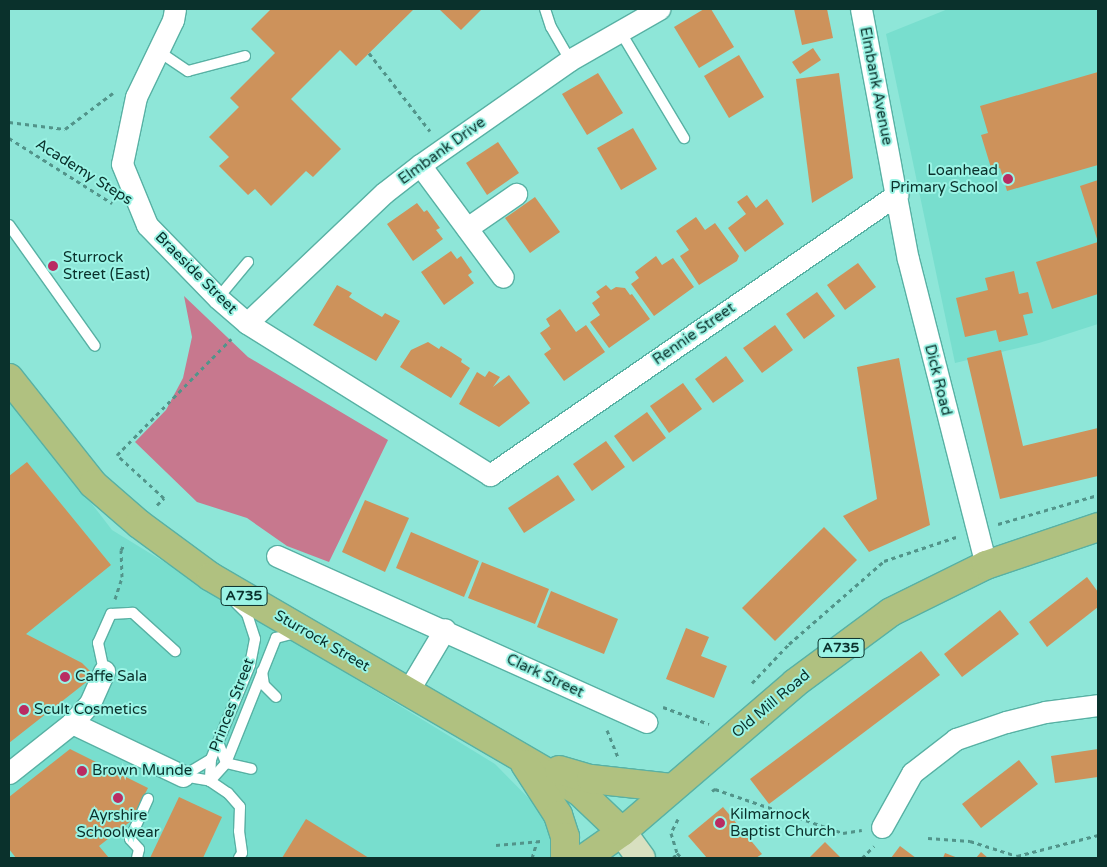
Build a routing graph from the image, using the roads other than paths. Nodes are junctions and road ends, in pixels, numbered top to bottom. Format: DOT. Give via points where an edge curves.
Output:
graph roads {
  1 [pos="175,9"];
  2 [pos="544,9"];
  3 [pos="659,9"];
  4 [pos="861,9"];
  5 [pos="620,31"];
  6 [pos="158,51"];
  7 [pos="244,56"];
  8 [pos="570,60"];
  9 [pos="684,138"];
  10 [pos="420,164"];
  11 [pos="516,194"];
  12 [pos="897,194"];
  13 [pos="9,225"];
  14 [pos="467,228"];
  15 [pos="248,262"];
  16 [pos="503,278"];
  17 [pos="218,298"];
  18 [pos="247,323"];
  19 [pos="95,346"];
  20 [pos="11,382"];
  21 [pos="490,475"];
  22 [pos="1098,527"];
  23 [pos="277,556"];
  24 [pos="986,565"];
  25 [pos="211,577"];
  26 [pos="303,630"];
  27 [pos="445,630"];
  28 [pos="175,651"];
  29 [pos="262,670"];
  30 [pos="104,671"];
  31 [pos="408,691"];
  32 [pos="276,697"];
  33 [pos="1098,705"];
  34 [pos="646,722"];
  35 [pos="72,723"];
  36 [pos="218,742"];
  37 [pos="211,759"];
  38 [pos="523,761"];
  39 [pos="226,763"];
  40 [pos="251,769"];
  41 [pos="9,773"];
  42 [pos="183,776"];
  43 [pos="210,781"];
  44 [pos="672,788"];
  45 [pos="148,798"];
  46 [pos="882,827"];
  47 [pos="622,832"];
  48 [pos="138,858"];
  49 [pos="239,858"];
  50 [pos="565,858"];
  51 [pos="585,858"];
  52 [pos="640,858"];
  1 -- 6 [label="street, Braeside Street"];
  2 -- 8 [label="lane"];
  3 -- 5 [label="street, Elmbank Drive"];
  4 -- 12 [label="street, Elmbank Avenue"];
  5 -- 8 [label="street, Elmbank Drive"];
  5 -- 9 [label="lane"];
  6 -- 7 [label="lane" via="188,71"];
  6 -- 17 [label="street, Braeside Street" via="136,98 122,164 147,224"];
  8 -- 10 [label="street, Elmbank Drive"];
  10 -- 14 [label="street"];
  10 -- 18 [label="street, Elmbank Drive"];
  11 -- 14 [label="street"];
  12 -- 21 [label="street, Rennie Street"];
  12 -- 24 [label="street, Dick Road" via="908,259"];
  13 -- 19 [label="lane"];
  14 -- 16 [label="street"];
  15 -- 17 [label="lane"];
  17 -- 18 [label="street, Braeside Street"];
  18 -- 21 [label="street, Braeside Street"];
  20 -- 25 [label="main road, Sturrock Street / A735" via="93,484 139,524"];
  22 -- 24 [label="main road, Old Mill Road / A735"];
  23 -- 27 [label="street, Clark Street"];
  24 -- 44 [label="main road, Old Mill Road / A735" via="891,612 795,683"];
  25 -- 26 [label="main road, Sturrock Street / A735"];
  25 -- 36 [label="lane, Princes Street" via="247,614 255,639 250,665"];
  26 -- 29 [label="lane, Princes Street" via="276,638"];
  26 -- 31 [label="main road, Sturrock Street / A735"];
  27 -- 31 [label="street"];
  27 -- 34 [label="street, Clark Street"];
  28 -- 30 [label="lane" via="133,613 111,614 98,643"];
  29 -- 32 [label="lane" via="264,685"];
  29 -- 39 [label="lane, Princes Street"];
  30 -- 35 [label="street" via="90,703"];
  31 -- 38 [label="main road, Sturrock Street / A735"];
  33 -- 46 [label="street" via="1045,712 956,739 912,773"];
  35 -- 41 [label="street"];
  35 -- 42 [label="street"];
  36 -- 37 [label="lane, Princes Street"];
  36 -- 39 [label="lane"];
  37 -- 42 [label="lane, Princes Street"];
  37 -- 43 [label="lane, Princes Street"];
  38 -- 44 [label="main road, Sturrock Street / A735" via="591,779"];
  38 -- 47 [label="main road, Sturrock Street / A735" via="578,791"];
  38 -- 50 [label="main road, Sturrock Street / A735" via="558,815 565,837"];
  39 -- 40 [label="lane"];
  39 -- 43 [label="lane, Princes Street"];
  42 -- 43 [label="lane"];
  43 -- 49 [label="lane" via="240,807 238,831 242,853"];
  44 -- 47 [label="main road, Old Mill Road / A735"];
  45 -- 48 [label="lane" via="130,839 139,849"];
  47 -- 51 [label="main road, A735"];
  47 -- 52 [label="main road"];
}
